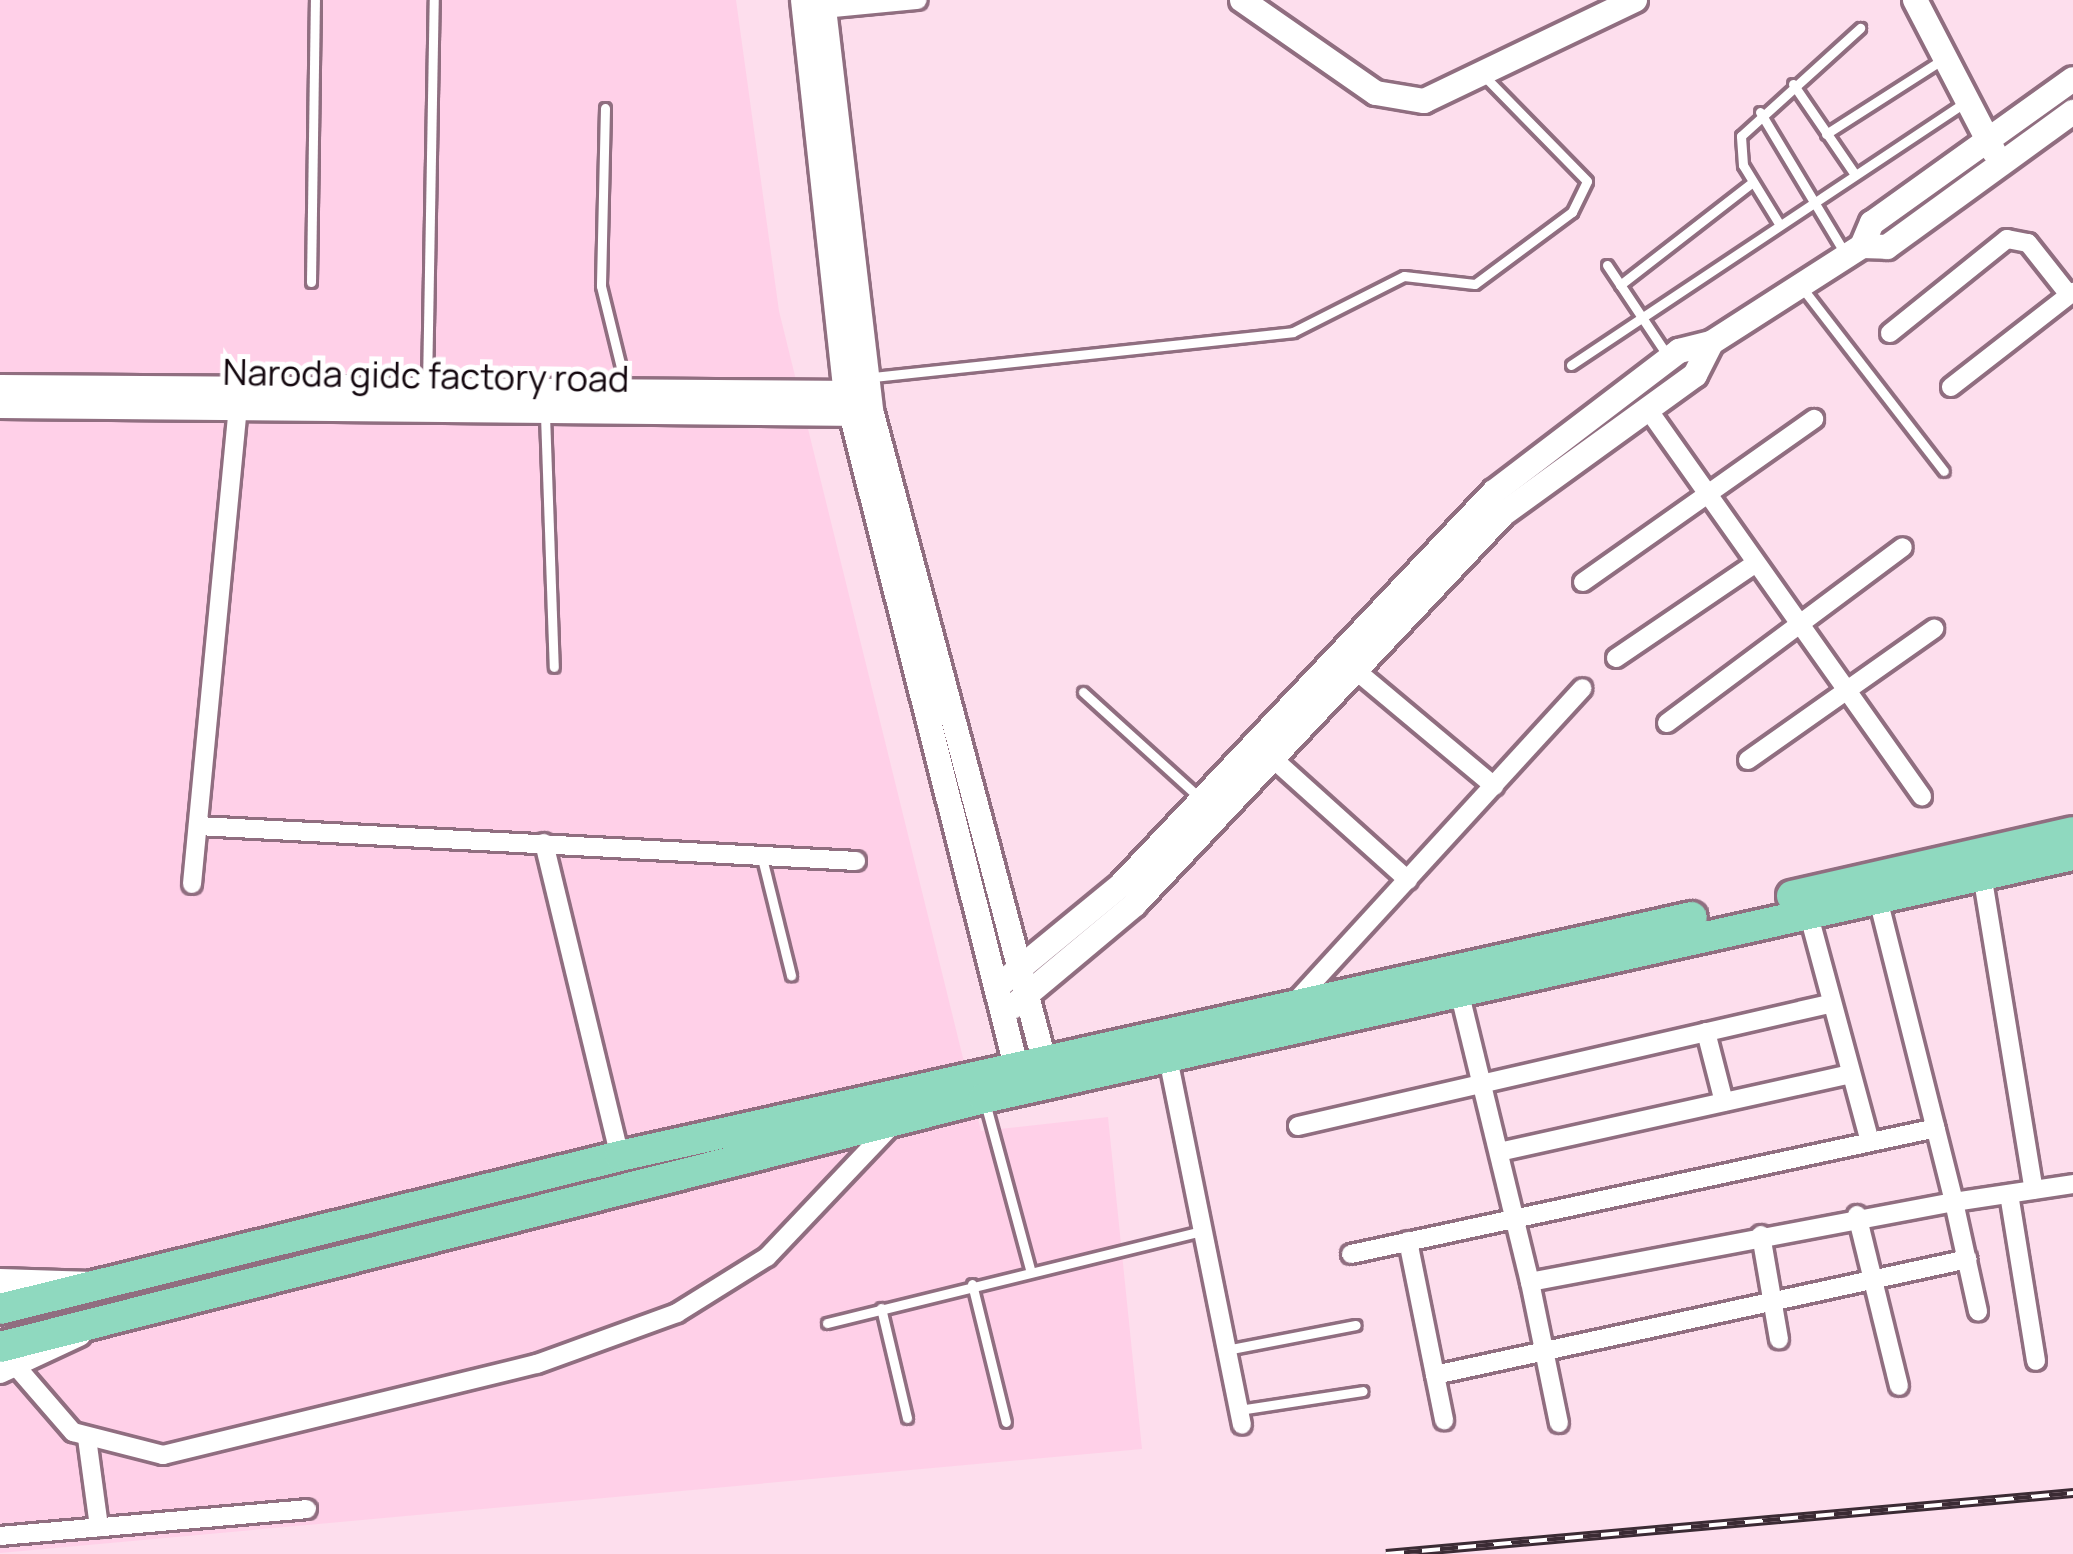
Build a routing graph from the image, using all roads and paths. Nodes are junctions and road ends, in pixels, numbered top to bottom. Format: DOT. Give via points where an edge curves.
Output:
graph roads {
  1 [pos="315,0"];
  2 [pos="434,0"];
  3 [pos="918,0"];
  4 [pos="1242,0"];
  5 [pos="1635,0"];
  6 [pos="1915,0"];
  7 [pos="817,3"];
  8 [pos="1860,28"];
  9 [pos="1945,58"];
  10 [pos="1486,78"];
  11 [pos="2073,79"];
  12 [pos="1793,84"];
  13 [pos="1966,101"];
  14 [pos="605,108"];
  15 [pos="1760,112"];
  16 [pos="2073,112"];
  17 [pos="1826,134"];
  18 [pos="1988,141"];
  19 [pos="2000,165"];
  20 [pos="1854,173"];
  21 [pos="1753,182"];
  22 [pos="1817,196"];
  23 [pos="1778,222"];
  24 [pos="1854,251"];
  25 [pos="1606,265"];
  26 [pos="311,282"];
  27 [pos="1620,285"];
  28 [pos="1801,285"];
  29 [pos="2071,294"];
  30 [pos="1640,317"];
  31 [pos="1889,333"];
  32 [pos="1711,343"];
  33 [pos="1669,358"];
  34 [pos="1570,365"];
  35 [pos="0,387"];
  36 [pos="1951,387"];
  37 [pos="427,392"];
  38 [pos="628,394"];
  39 [pos="861,398"];
  40 [pos="0,406"];
  41 [pos="1647,408"];
  42 [pos="238,409"];
  43 [pos="545,412"];
  44 [pos="1814,419"];
  45 [pos="1944,471"];
  46 [pos="1705,497"];
  47 [pos="1903,547"];
  48 [pos="1753,565"];
  49 [pos="1583,582"];
  50 [pos="1796,628"];
  51 [pos="1934,628"];
  52 [pos="1616,658"];
  53 [pos="554,667"];
  54 [pos="1352,668"];
  55 [pos="1583,688"];
  56 [pos="1843,691"];
  57 [pos="1082,692"];
  58 [pos="1667,723"];
  59 [pos="1269,755"];
  60 [pos="1748,760"];
  61 [pos="1494,785"];
  62 [pos="1922,796"];
  63 [pos="1201,799"];
  64 [pos="198,826"];
  65 [pos="2073,832"];
  66 [pos="544,843"];
  67 [pos="761,855"];
  68 [pos="2073,855"];
  69 [pos="856,861"];
  70 [pos="1982,874"];
  71 [pos="1408,880"];
  72 [pos="191,884"];
  73 [pos="1878,899"];
  74 [pos="1808,912"];
  75 [pos="791,976"];
  76 [pos="1005,981"];
  77 [pos="1460,995"];
  78 [pos="1293,1004"];
  79 [pos="1829,1004"];
  80 [pos="1012,1007"];
  81 [pos="1706,1032"];
  82 [pos="1168,1058"];
  83 [pos="1845,1075"];
  84 [pos="1033,1076"];
  85 [pos="1483,1084"];
  86 [pos="982,1088"];
  87 [pos="1724,1102"];
  88 [pos="897,1119"];
  89 [pos="1298,1126"];
  90 [pos="1936,1128"];
  91 [pos="1870,1141"];
  92 [pos="1499,1151"];
  93 [pos="620,1156"];
  94 [pos="2073,1184"];
  95 [pos="2034,1190"];
  96 [pos="2008,1194"];
  97 [pos="1954,1202"];
  98 [pos="1857,1216"];
  99 [pos="1514,1217"];
  100 [pos="1202,1231"];
  101 [pos="1761,1235"];
  102 [pos="1408,1241"];
  103 [pos="1351,1254"];
  104 [pos="1968,1259"];
  105 [pos="1030,1269"];
  106 [pos="1868,1278"];
  107 [pos="0,1281"];
  108 [pos="1530,1282"];
  109 [pos="972,1284"];
  110 [pos="100,1286"];
  111 [pos="1772,1299"];
  112 [pos="881,1308"];
  113 [pos="0,1309"];
  114 [pos="1978,1311"];
  115 [pos="827,1323"];
  116 [pos="1356,1325"];
  117 [pos="1779,1339"];
  118 [pos="1226,1350"];
  119 [pos="1544,1352"];
  120 [pos="5,1361"];
  121 [pos="2036,1361"];
  122 [pos="1435,1375"];
  123 [pos="1899,1386"];
  124 [pos="1363,1391"];
  125 [pos="907,1418"];
  126 [pos="1240,1418"];
  127 [pos="1444,1420"];
  128 [pos="1006,1422"];
  129 [pos="1559,1423"];
  130 [pos="87,1438"];
  131 [pos="307,1509"];
  132 [pos="99,1527"];
  133 [pos="0,1536"];
  1 -- 26 [label="lane"];
  2 -- 37 [label="lane"];
  3 -- 7 [label="street"];
  4 -- 10 [label="street" via="1376,94 1424,101"];
  5 -- 10 [label="street"];
  6 -- 9 [label="street"];
  7 -- 39 [label="street"];
  8 -- 12 [label="lane"];
  9 -- 13 [label="street"];
  9 -- 17 [label="lane"];
  10 -- 39 [label="lane" via="1587,181 1572,212 1474,284 1404,275 1293,332"];
  11 -- 18 [label="street"];
  12 -- 15 [label="lane"];
  12 -- 17 [label="lane"];
  13 -- 18 [label="street"];
  13 -- 20 [label="lane"];
  14 -- 38 [label="lane" via="601,286"];
  15 -- 21 [label="lane" via="1738,146"];
  15 -- 22 [label="lane"];
  16 -- 19 [label="street"];
  17 -- 20 [label="lane"];
  18 -- 19 [label="street"];
  18 -- 24 [label="street" via="1872,224"];
  19 -- 24 [label="street" via="1887,247"];
  20 -- 22 [label="lane"];
  21 -- 23 [label="lane"];
  21 -- 27 [label="lane"];
  22 -- 23 [label="lane"];
  22 -- 24 [label="lane"];
  23 -- 30 [label="lane"];
  24 -- 28 [label="street"];
  25 -- 27 [label="lane"];
  27 -- 30 [label="lane"];
  28 -- 32 [label="street"];
  28 -- 45 [label="lane"];
  29 -- 31 [label="street" via="2014,238"];
  29 -- 36 [label="street"];
  30 -- 33 [label="lane"];
  30 -- 34 [label="lane"];
  32 -- 33 [label="street"];
  32 -- 41 [label="street" via="1695,375"];
  33 -- 63 [label="street" via="1494,492"];
  35 -- 37 [label="street, Naroda gidc factory road"];
  37 -- 38 [label="street, Naroda gidc factory road"];
  38 -- 39 [label="street, Naroda gidc factory road"];
  39 -- 43 [label="street, Naroda gidc factory road"];
  39 -- 76 [label="street"];
  40 -- 42 [label="street, Naroda gidc factory road"];
  41 -- 46 [label="street"];
  41 -- 54 [label="street" via="1503,514"];
  42 -- 43 [label="street, Naroda gidc factory road"];
  42 -- 64 [label="street"];
  43 -- 53 [label="lane"];
  44 -- 46 [label="street"];
  46 -- 48 [label="street"];
  46 -- 49 [label="street"];
  47 -- 50 [label="street"];
  48 -- 50 [label="street"];
  48 -- 52 [label="street"];
  50 -- 56 [label="street"];
  50 -- 58 [label="street"];
  51 -- 56 [label="street"];
  54 -- 59 [label="street"];
  54 -- 61 [label="street"];
  55 -- 61 [label="street"];
  56 -- 60 [label="street"];
  56 -- 62 [label="street"];
  57 -- 63 [label="lane"];
  59 -- 71 [label="street"];
  59 -- 80 [label="street" via="1150,889"];
  61 -- 71 [label="street"];
  63 -- 76 [label="street"];
  64 -- 66 [label="street"];
  64 -- 72 [label="street"];
  65 -- 78 [label="main road"];
  66 -- 67 [label="street"];
  66 -- 93 [label="street"];
  67 -- 69 [label="street"];
  67 -- 75 [label="lane"];
  68 -- 70 [label="main road"];
  70 -- 73 [label="main road"];
  70 -- 95 [label="street"];
  71 -- 78 [label="street"];
  73 -- 74 [label="main road"];
  73 -- 90 [label="street"];
  74 -- 77 [label="main road"];
  74 -- 79 [label="street"];
  76 -- 80 [label="street"];
  77 -- 82 [label="main road"];
  77 -- 85 [label="street"];
  78 -- 84 [label="main road"];
  79 -- 81 [label="street"];
  79 -- 83 [label="street"];
  80 -- 84 [label="street"];
  81 -- 85 [label="street"];
  81 -- 87 [label="street"];
  82 -- 84 [label="main road"];
  82 -- 100 [label="street"];
  83 -- 87 [label="street"];
  83 -- 91 [label="street"];
  84 -- 86 [label="main road"];
  85 -- 89 [label="street"];
  85 -- 92 [label="street"];
  86 -- 88 [label="main road"];
  86 -- 93 [label="main road"];
  86 -- 105 [label="lane"];
  87 -- 92 [label="street"];
  88 -- 120 [label="main road" via="107,1319"];
  88 -- 130 [label="street" via="767,1257 676,1313 537,1364 186,1450 135,1454"];
  90 -- 91 [label="street"];
  90 -- 97 [label="street"];
  91 -- 99 [label="street"];
  92 -- 99 [label="street"];
  93 -- 110 [label="main road"];
  94 -- 95 [label="street"];
  95 -- 96 [label="street"];
  96 -- 97 [label="street"];
  96 -- 121 [label="street"];
  97 -- 98 [label="street"];
  97 -- 104 [label="street"];
  98 -- 101 [label="street"];
  98 -- 106 [label="street"];
  99 -- 102 [label="street"];
  99 -- 108 [label="street"];
  100 -- 105 [label="lane"];
  100 -- 118 [label="street"];
  101 -- 108 [label="street"];
  101 -- 111 [label="street"];
  102 -- 103 [label="street"];
  102 -- 122 [label="street"];
  104 -- 106 [label="street"];
  104 -- 114 [label="street"];
  105 -- 109 [label="lane"];
  106 -- 111 [label="street"];
  106 -- 123 [label="street"];
  107 -- 110 [label="street"];
  108 -- 119 [label="street"];
  109 -- 112 [label="lane"];
  109 -- 128 [label="lane"];
  110 -- 113 [label="main road"];
  111 -- 117 [label="street"];
  111 -- 119 [label="street"];
  112 -- 115 [label="lane"];
  112 -- 125 [label="lane"];
  116 -- 118 [label="lane"];
  118 -- 126 [label="street"];
  119 -- 122 [label="street"];
  119 -- 129 [label="street"];
  120 -- 130 [label="street" via="49,1416"];
  122 -- 127 [label="street"];
  124 -- 126 [label="lane"];
  130 -- 132 [label="street"];
  131 -- 132 [label="street"];
  132 -- 133 [label="street"];
}
